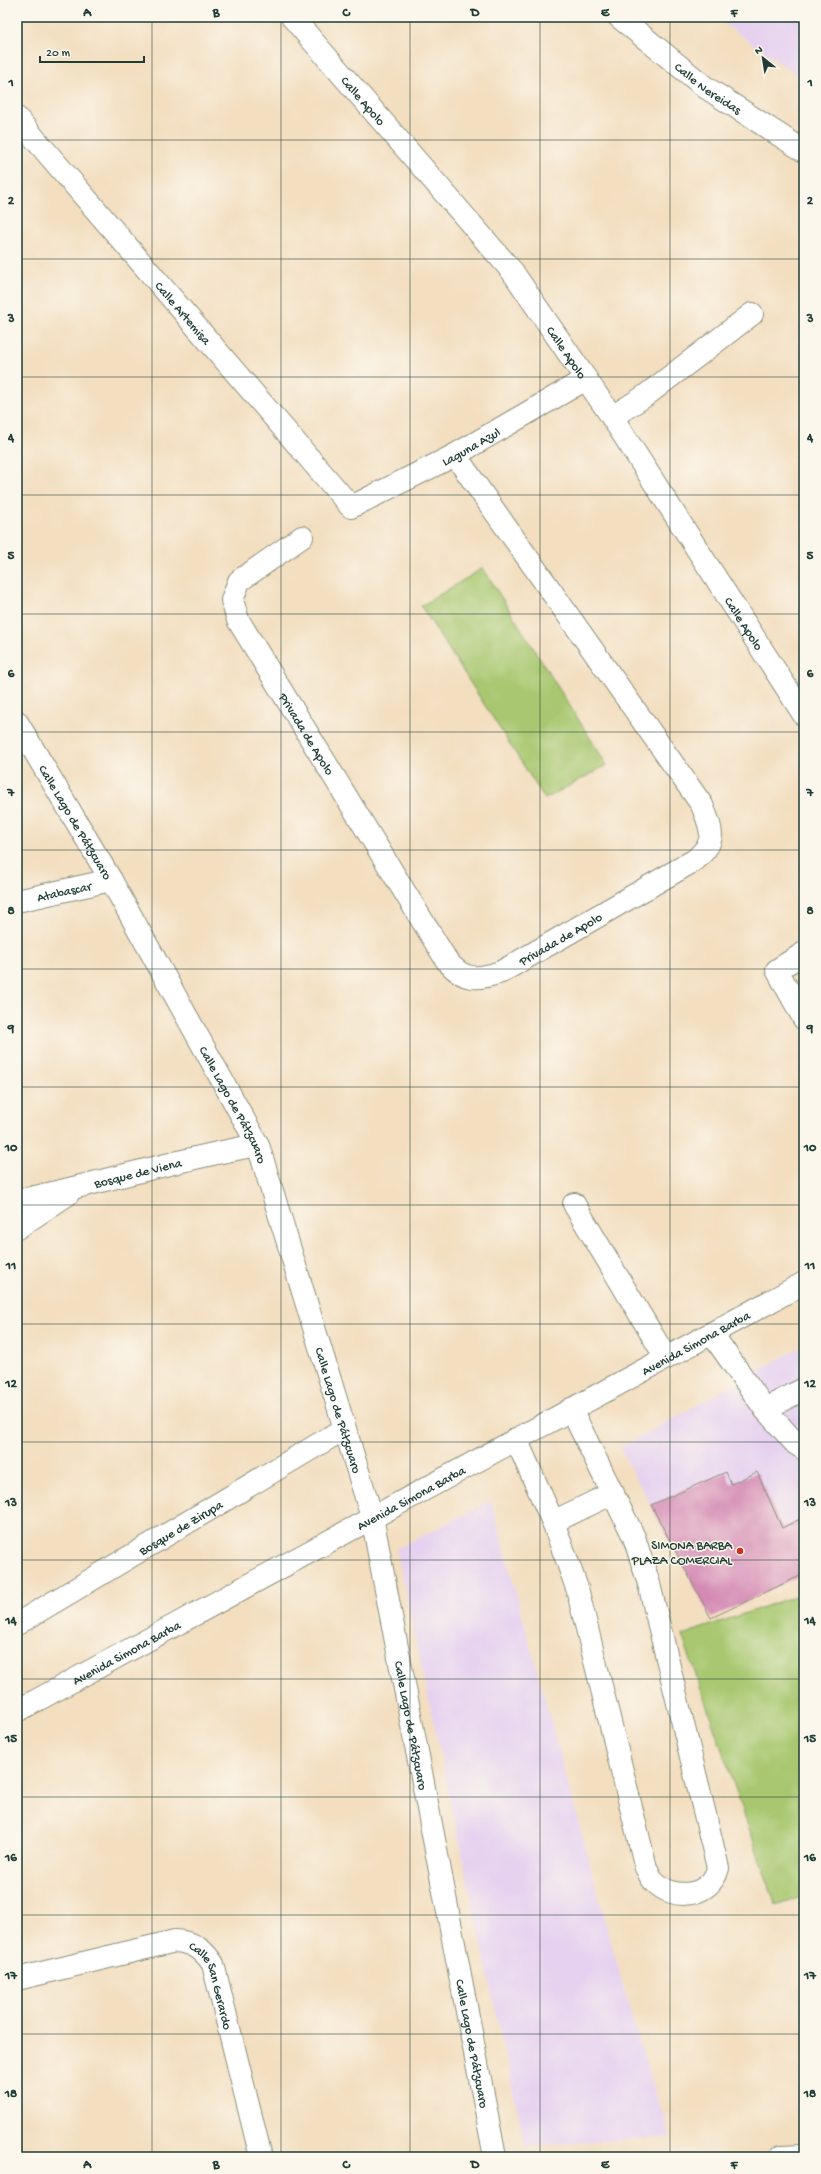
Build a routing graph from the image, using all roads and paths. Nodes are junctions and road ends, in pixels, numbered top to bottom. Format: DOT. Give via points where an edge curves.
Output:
graph roads {
  1 [pos="292,17"];
  2 [pos="619,17"];
  3 [pos="17,118"];
  4 [pos="804,151"];
  5 [pos="752,314"];
  6 [pos="586,379"];
  7 [pos="612,417"];
  8 [pos="455,455"];
  9 [pos="351,507"];
  10 [pos="302,537"];
  11 [pos="804,715"];
  12 [pos="17,722"];
  13 [pos="111,880"];
  14 [pos="17,901"];
  15 [pos="804,953"];
  16 [pos="804,1019"];
  17 [pos="258,1145"];
  18 [pos="76,1188"];
  19 [pos="17,1201"];
  20 [pos="574,1204"];
  21 [pos="17,1228"];
  22 [pos="804,1283"];
  23 [pos="712,1334"];
  24 [pos="666,1358"];
  25 [pos="804,1389"];
  26 [pos="571,1409"];
  27 [pos="765,1409"];
  28 [pos="344,1429"];
  29 [pos="516,1439"];
  30 [pos="804,1449"];
  31 [pos="613,1492"];
  32 [pos="372,1517"];
  33 [pos="552,1522"];
  34 [pos="17,1624"];
  35 [pos="17,1711"];
  36 [pos="17,1979"];
  37 [pos="804,2156"];
  38 [pos="261,2157"];
  39 [pos="495,2157"];
  40 [pos="780,2157"];
  1 -- 6 [label="street, Calle Apolo" via="512,271"];
  2 -- 4 [label="street, Calle Nereidas" via="706,86"];
  3 -- 9 [label="street, Calle Artemisa"];
  5 -- 7 [label="street" via="645,396"];
  6 -- 7 [label="street, Calle Apolo"];
  6 -- 8 [label="street, Laguna Azul"];
  7 -- 11 [label="street, Calle Apolo"];
  8 -- 9 [label="street, Laguna Azul"];
  8 -- 10 [label="street, Privada de Apolo" via="702,805 711,831 711,842 706,851 695,860 501,972 484,978 466,977 447,961 238,620 232,600 239,581"];
  12 -- 13 [label="street, Calle Lago de Pátzcuaro"];
  13 -- 14 [label="street, Atabascar"];
  13 -- 17 [label="street, Calle Lago de Pátzcuaro"];
  15 -- 16 [label="street" via="777,970"];
  17 -- 18 [label="street, Bosque de Viena" via="210,1153"];
  17 -- 28 [label="street, Calle Lago de Pátzcuaro"];
  18 -- 19 [label="street, Bosque de Viena"];
  18 -- 21 [label="street"];
  20 -- 24 [label="street"];
  22 -- 23 [label="street, Avenida Simona Barba"];
  23 -- 24 [label="street, Avenida Simona Barba"];
  23 -- 27 [label="street"];
  24 -- 26 [label="street, Avenida Simona Barba"];
  25 -- 27 [label="street"];
  26 -- 29 [label="street, Avenida Simona Barba"];
  26 -- 31 [label="street"];
  27 -- 30 [label="street" via="795,1443"];
  28 -- 32 [label="street, Calle Lago de Pátzcuaro"];
  28 -- 34 [label="street, Bosque de Zirupa"];
  29 -- 32 [label="street, Avenida Simona Barba"];
  29 -- 33 [label="street"];
  31 -- 33 [label="street"];
  31 -- 33 [label="street" via="634,1537 649,1584 717,1858 718,1868 713,1881 693,1894 672,1893 657,1885 646,1868 578,1588"];
  32 -- 35 [label="street, Avenida Simona Barba"];
  32 -- 39 [label="street, Calle Lago de Pátzcuaro"];
  36 -- 38 [label="street, Calle San Gerardo" via="175,1941 186,1942 206,1953 214,1964"];
  37 -- 40 [label="street"];
}
